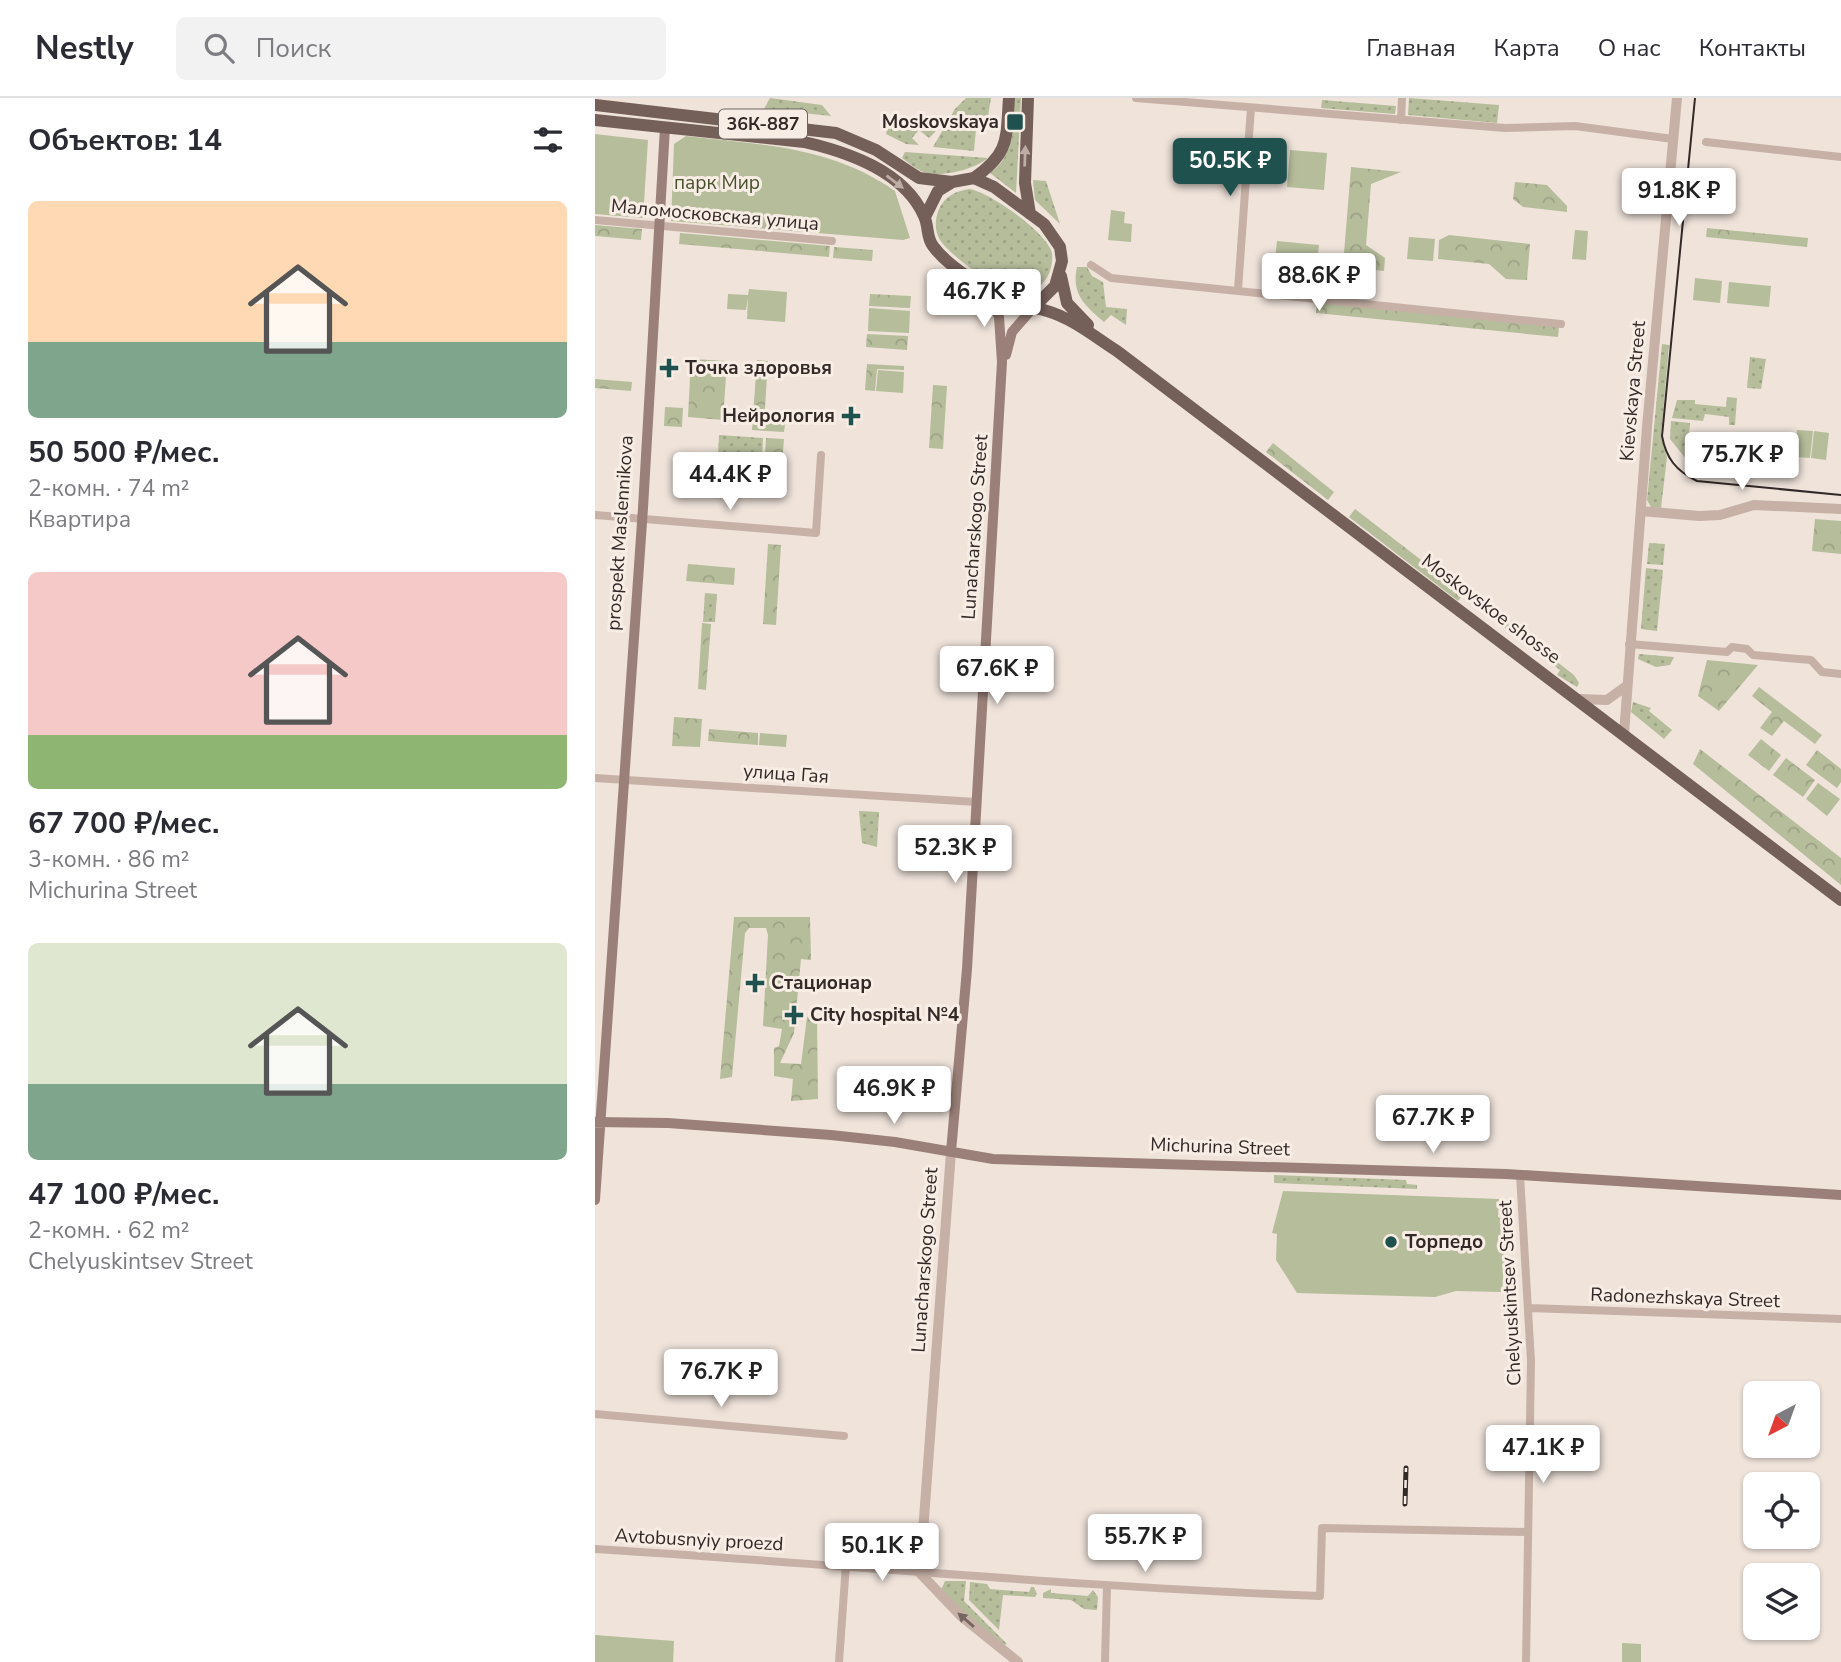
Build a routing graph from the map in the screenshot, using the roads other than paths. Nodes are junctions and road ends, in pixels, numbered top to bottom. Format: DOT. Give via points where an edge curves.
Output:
graph roads {
  1 [pos="1009,98"];
  2 [pos="1028,98"];
  3 [pos="1136,98"];
  4 [pos="1402,98"];
  5 [pos="1677,98"];
  6 [pos="595,105"];
  7 [pos="1251,108"];
  8 [pos="595,112"];
  9 [pos="595,120"];
  10 [pos="665,120"];
  11 [pos="1401,120"];
  12 [pos="690,122"];
  13 [pos="1673,139"];
  14 [pos="1706,142"];
  15 [pos="1841,157"];
  16 [pos="974,178"];
  17 [pos="952,182"];
  18 [pos="1031,214"];
  19 [pos="925,217"];
  20 [pos="595,220"];
  21 [pos="658,226"];
  22 [pos="832,241"];
  23 [pos="1091,265"];
  24 [pos="1060,271"];
  25 [pos="987,290"];
  26 [pos="1238,290"];
  27 [pos="1033,308"];
  28 [pos="1562,324"];
  29 [pos="1117,351"];
  30 [pos="1001,382"];
  31 [pos="821,455"];
  32 [pos="1841,509"];
  33 [pos="1641,511"];
  34 [pos="595,515"];
  35 [pos="641,519"];
  36 [pos="1629,643"];
  37 [pos="1841,674"];
  38 [pos="1626,686"];
  39 [pos="1579,699"];
  40 [pos="1624,734"];
  41 [pos="595,778"];
  42 [pos="624,780"];
  43 [pos="976,802"];
  44 [pos="1841,900"];
  45 [pos="597,1119"];
  46 [pos="951,1152"];
  47 [pos="1520,1175"];
  48 [pos="1841,1195"];
  49 [pos="595,1200"];
  50 [pos="1529,1308"];
  51 [pos="1841,1319"];
  52 [pos="595,1413"];
  53 [pos="843,1436"];
  54 [pos="1528,1532"];
  55 [pos="595,1549"];
  56 [pos="846,1564"];
  57 [pos="921,1573"];
  58 [pos="1107,1586"];
  59 [pos="839,1662"];
  60 [pos="1018,1662"];
  61 [pos="1105,1662"];
  62 [pos="1526,1662"];
  1 -- 16 [label="main road" via="1004,147 998,160"];
  18 -- 2 [label="main road, one-way" via="1025,183"];
  3 -- 7 [label="street"];
  4 -- 11 [label="street"];
  5 -- 13 [label="street, Kievskaya Street"];
  6 -- 10 [label="main road, Moskovskoe shosse / 36К-887"];
  7 -- 11 [label="street"];
  7 -- 26 [label="street"];
  8 -- 10 [label="main road, Moskovskoe shosse / 36К-887"];
  9 -- 10 [label="main road, Moskovskoe shosse / 36К-887"];
  10 -- 12 [label="main road, Moskovskoe shosse / 36К-887"];
  10 -- 21 [label="main road, prospekt Maslennikova"];
  11 -- 13 [label="street" via="1523,129 1576,127"];
  12 -- 17 [label="main road, Moskovskoe shosse / 36К-887" via="836,133 876,150 919,178"];
  12 -- 19 [label="main road, Moskovskoe shosse / 36К-887, one-way" via="804,142 857,157 901,186"];
  13 -- 33 [label="street, Kievskaya Street"];
  14 -- 15 [label="street"];
  16 -- 17 [label="main road, Moskovskoe shosse / 36К-887"];
  16 -- 18 [label="main road, Moskovskoe shosse / 36К-887"];
  17 -- 19 [label="main road" via="938,191"];
  18 -- 24 [label="main road, Moskovskoe shosse / 36К-887" via="1058,241"];
  19 -- 25 [label="main road, Moskovskoe shosse / 36К-887" via="929,239 938,253"];
  20 -- 21 [label="street, Маломосковская улица"];
  21 -- 22 [label="street, Маломосковская улица"];
  21 -- 35 [label="main road, prospekt Maslennikova"];
  23 -- 26 [label="street" via="1111,278"];
  24 -- 27 [label="main road" via="1053,289"];
  24 -- 29 [label="main road, Moskovskoe shosse / 36К-887" via="1071,310"];
  25 -- 27 [label="main road, Moskovskoe shosse / 36К-887" via="1001,300"];
  25 -- 30 [label="main road, Lunacharskogo Street" via="999,317"];
  26 -- 28 [label="street"];
  27 -- 29 [label="main road, Moskovskoe shosse / 36К-887" via="1068,320"];
  27 -- 30 [label="main road" via="1012,332"];
  29 -- 39 [label="main road, Moskovskoe shosse / 36К-887"];
  30 -- 43 [label="main road, Lunacharskogo Street"];
  31 -- 35 [label="street" via="816,533"];
  32 -- 33 [label="street" via="1754,505 1699,516"];
  33 -- 36 [label="street, Kievskaya Street"];
  34 -- 35 [label="street"];
  35 -- 42 [label="main road, prospekt Maslennikova"];
  36 -- 37 [label="street" via="1727,652 1732,647 1747,649 1753,655 1811,660 1822,672"];
  36 -- 38 [label="street, Kievskaya Street"];
  38 -- 39 [label="street" via="1607,700"];
  38 -- 40 [label="street, Kievskaya Street"];
  39 -- 40 [label="main road, Moskovskoe shosse / 36К-887"];
  40 -- 44 [label="main road, Moskovskoe shosse / 36К-887"];
  41 -- 42 [label="street, улица Гая"];
  42 -- 43 [label="street, улица Гая"];
  42 -- 45 [label="main road, prospekt Maslennikova"];
  43 -- 46 [label="main road, Lunacharskogo Street"];
  45 -- 46 [label="main road, Michurina Street" via="878,1140"];
  45 -- 49 [label="main road, prospekt Maslennikova"];
  46 -- 47 [label="main road, Michurina Street" via="993,1159"];
  46 -- 57 [label="street, Lunacharskogo Street"];
  47 -- 48 [label="main road, Michurina Street"];
  47 -- 50 [label="street, Chelyuskintsev Street"];
  50 -- 51 [label="street, Radonezhskaya Street"];
  50 -- 54 [label="street, Chelyuskintsev Street"];
  52 -- 53 [label="street"];
  54 -- 58 [label="street, Avtobusnyiy proezd" via="1322,1528 1320,1596"];
  54 -- 62 [label="street, Chelyuskintsev Street"];
  55 -- 56 [label="street, Avtobusnyiy proezd"];
  56 -- 57 [label="street, Avtobusnyiy proezd"];
  56 -- 59 [label="street"];
  57 -- 58 [label="street, Avtobusnyiy proezd"];
  60 -- 57 [label="street, one-way" via="961,1616"];
  58 -- 61 [label="street"];
}
